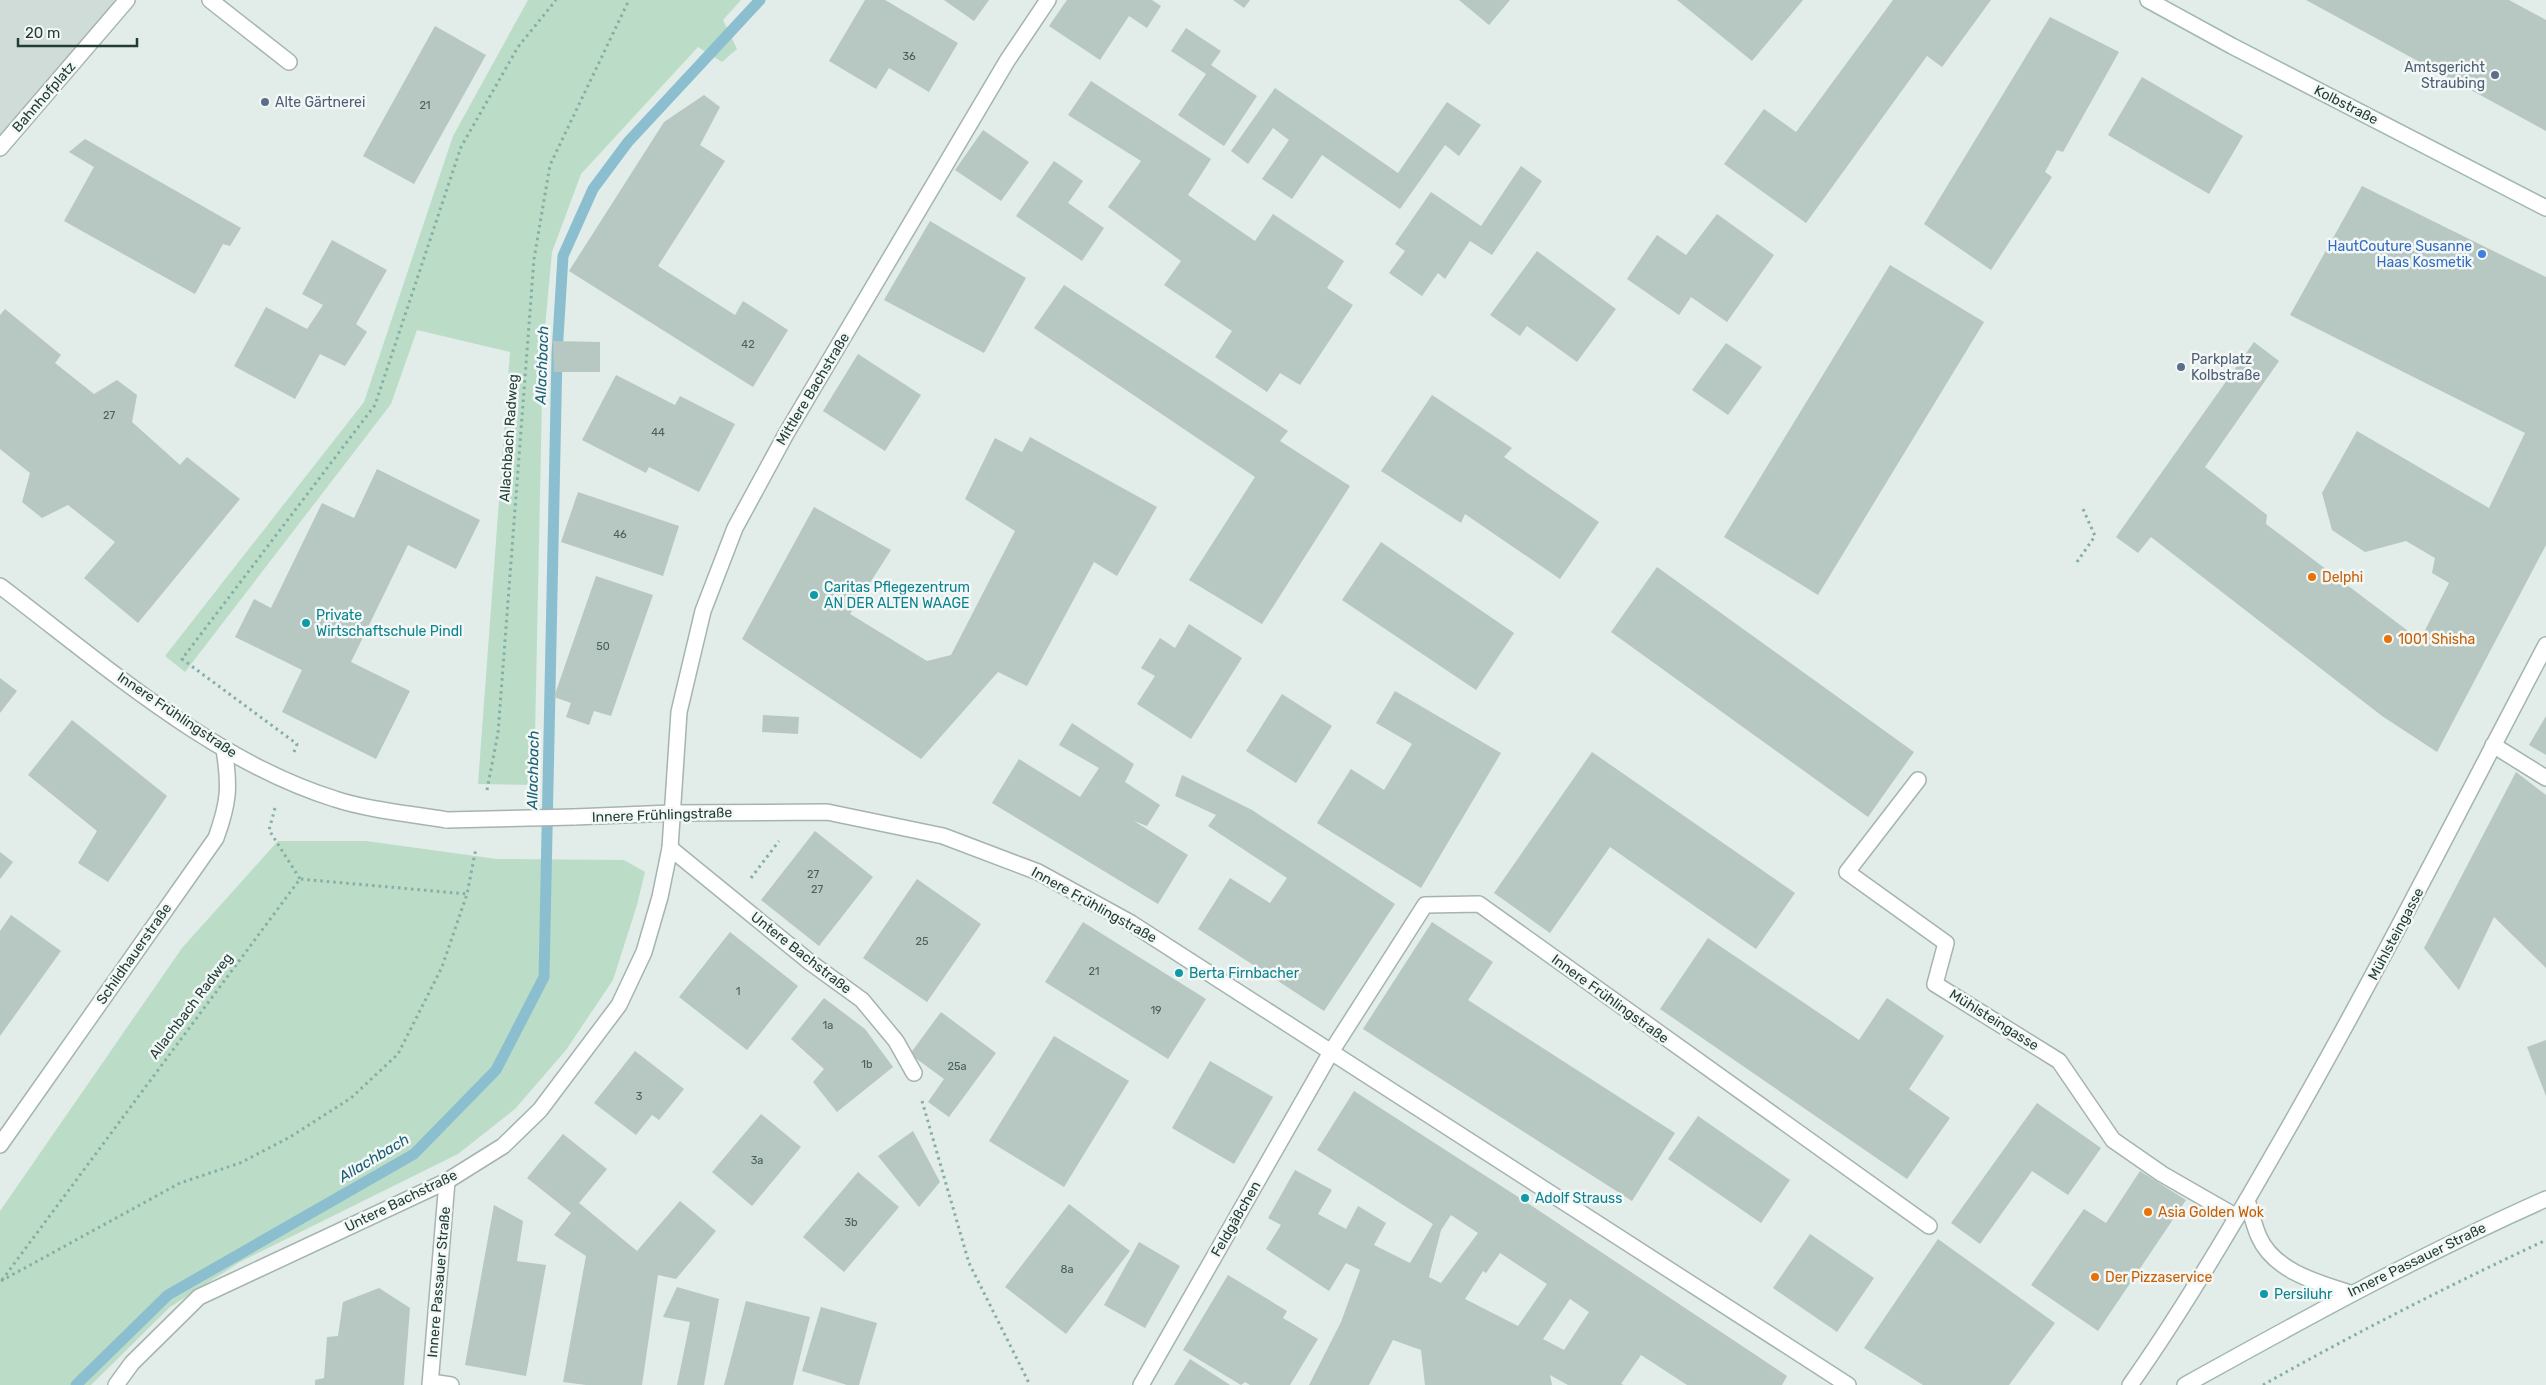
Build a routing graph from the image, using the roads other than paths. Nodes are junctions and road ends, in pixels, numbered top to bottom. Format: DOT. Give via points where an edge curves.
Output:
graph roads {
  1 [pos="127,0"];
  2 [pos="210,0"];
  3 [pos="1048,0"];
  4 [pos="2148,0"];
  5 [pos="289,62"];
  6 [pos="0,148"];
  7 [pos="2546,208"];
  8 [pos="0,586"];
  9 [pos="2546,645"];
  10 [pos="2493,746"];
  11 [pos="224,749"];
  12 [pos="2546,778"];
  13 [pos="1918,780"];
  14 [pos="672,813"];
  15 [pos="670,848"];
  16 [pos="1331,1052"];
  17 [pos="914,1074"];
  18 [pos="0,1145"];
  19 [pos="447,1181"];
  20 [pos="2546,1199"];
  21 [pos="2247,1200"];
  22 [pos="2237,1217"];
  23 [pos="1929,1226"];
  24 [pos="2350,1293"];
  25 [pos="430,1384"];
  26 [pos="116,1385"];
  27 [pos="452,1385"];
  28 [pos="1141,1385"];
  29 [pos="1848,1385"];
  30 [pos="2130,1385"];
  31 [pos="2185,1385"];
  1 -- 6 [label="street, Bahnhofplatz"];
  2 -- 5 [label="street"];
  3 -- 14 [label="street, Mittlere Bachstraße" via="1007,62 786,434 735,528 703,612 678,712"];
  4 -- 7 [label="street, Kolbstraße"];
  8 -- 11 [label="street, Innere Frühlingstraße" via="140,692"];
  9 -- 10 [label="street, Mühlsteingasse"];
  10 -- 12 [label="street"];
  10 -- 21 [label="street, Mühlsteingasse" via="2345,1031"];
  11 -- 14 [label="street, Innere Frühlingstraße, bridge" via="284,781 336,800 447,820"];
  11 -- 18 [label="street, Schildhauerstraße" via="229,780 227,809 216,838"];
  13 -- 22 [label="street, Mühlsteingasse" via="1847,872 1946,943 1935,984 2059,1061 2113,1140 2162,1174"];
  14 -- 15 [label="street, Untere Bachstraße"];
  14 -- 16 [label="street, Innere Frühlingstraße" via="827,812 951,839 1038,872 1131,923"];
  15 -- 17 [label="street, Untere Bachstraße" via="810,963 862,1000 896,1041"];
  15 -- 19 [label="street, Untere Bachstraße" via="644,952 620,1005 540,1110 503,1146"];
  16 -- 23 [label="street, Innere Frühlingstraße" via="1425,905 1479,904"];
  16 -- 28 [label="street, Feldgäßchen"];
  16 -- 29 [label="street, Innere Frühlingstraße"];
  19 -- 25 [label="street, Innere Passauer Straße"];
  19 -- 26 [label="street, Untere Bachstraße" via="200,1297 132,1362"];
  20 -- 24 [label="street, Innere Passauer Straße" via="2462,1236"];
  21 -- 22 [label="street, Mühlsteingasse"];
  21 -- 24 [label="street" via="2259,1239 2275,1259 2308,1280"];
  22 -- 30 [label="street, Mühlsteingasse"];
  24 -- 31 [label="street, Innere Passauer Straße"];
  25 -- 27 [label="street, Innere Passauer Straße"];
}
